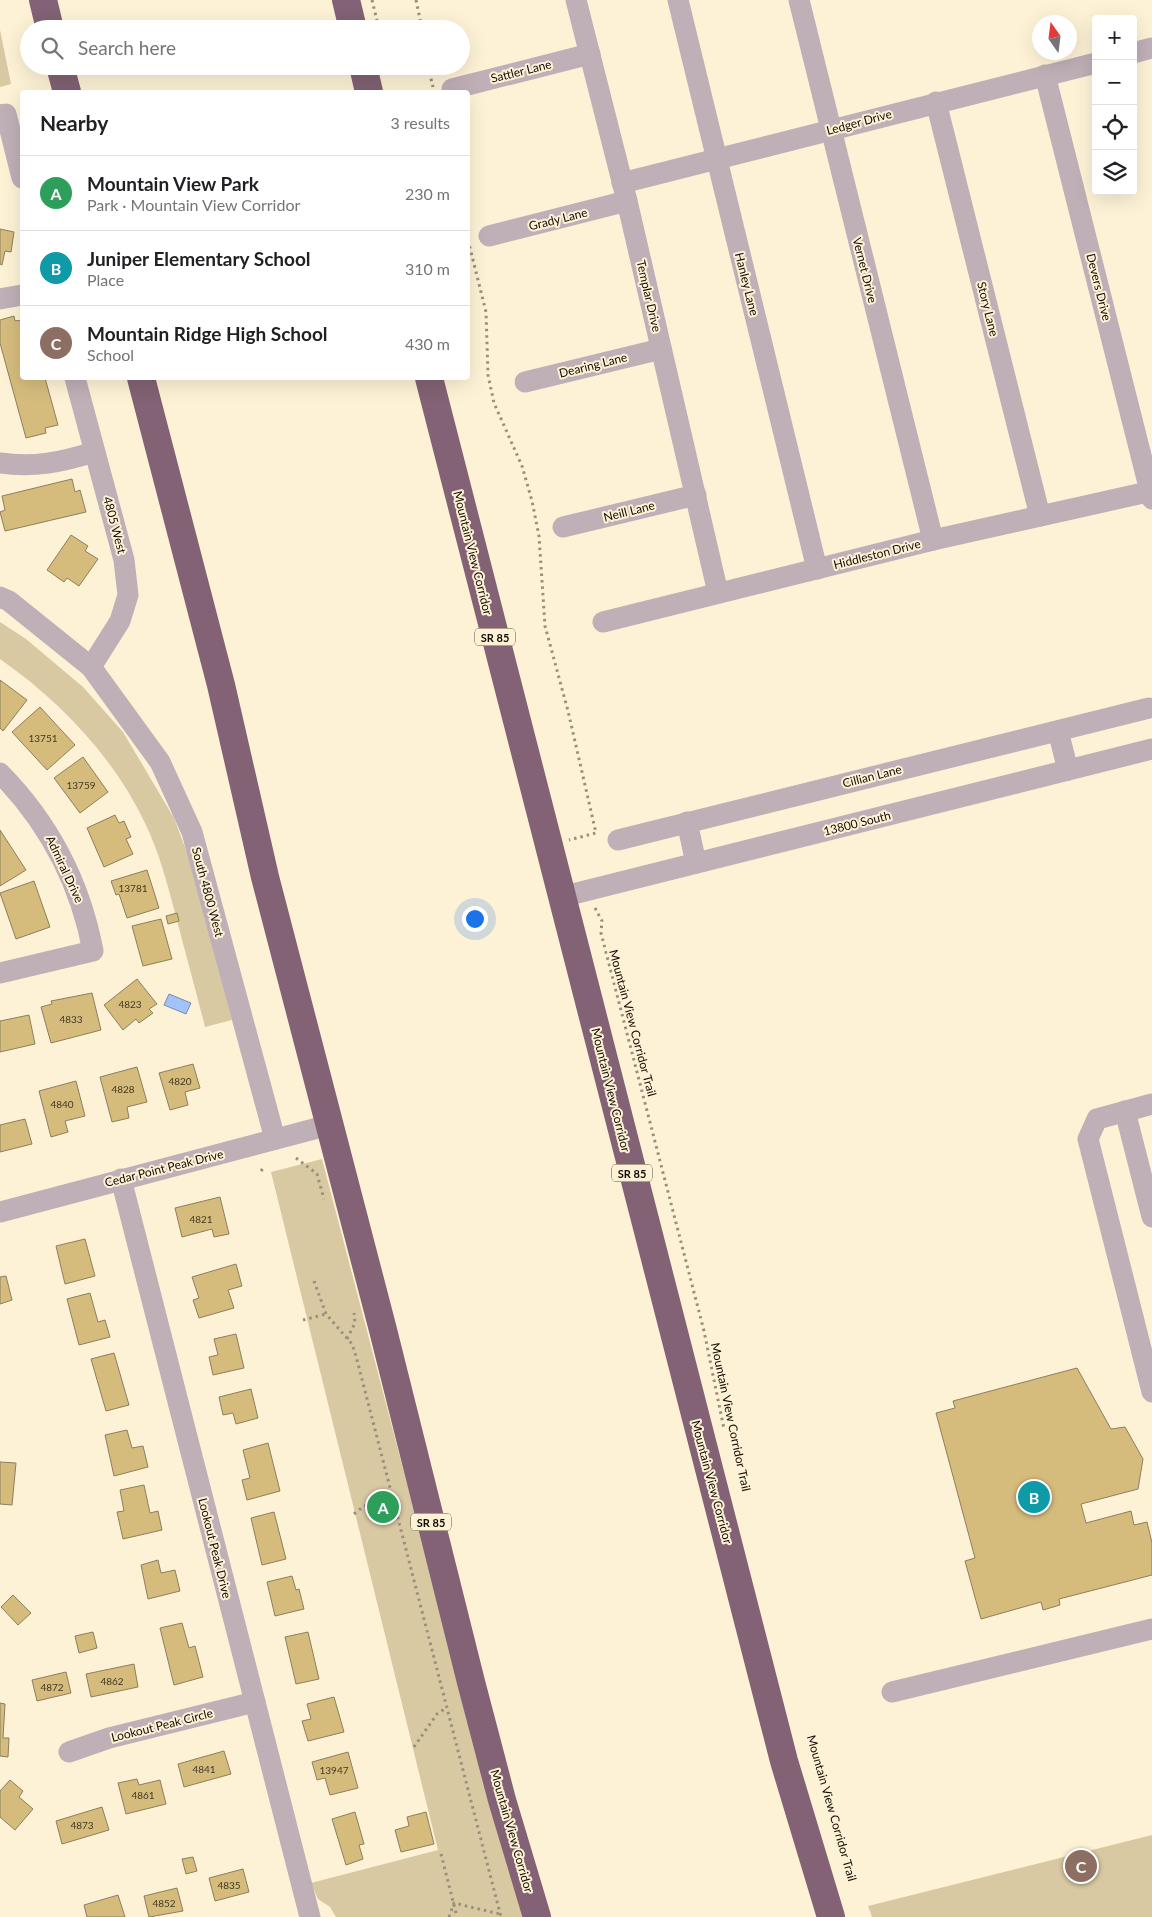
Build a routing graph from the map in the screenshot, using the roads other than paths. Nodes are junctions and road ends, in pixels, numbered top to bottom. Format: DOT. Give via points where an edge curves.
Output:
graph roads {
  1 [pos="42,0"];
  2 [pos="346,0"];
  3 [pos="576,0"];
  4 [pos="678,0"];
  5 [pos="799,0"];
  6 [pos="48,20"];
  7 [pos="352,20"];
  8 [pos="1152,48"];
  9 [pos="1137,52"];
  10 [pos="590,54"];
  11 [pos="1092,63"];
  12 [pos="62,75"];
  13 [pos="365,75"];
  14 [pos="1045,75"];
  15 [pos="66,90"];
  16 [pos="369,90"];
  17 [pos="443,90"];
  18 [pos="936,102"];
  19 [pos="3,115"];
  20 [pos="830,130"];
  21 [pos="717,158"];
  22 [pos="20,171"];
  23 [pos="625,192"];
  24 [pos="488,236"];
  25 [pos="20,295"];
  26 [pos="0,299"];
  27 [pos="661,349"];
  28 [pos="75,380"];
  29 [pos="142,380"];
  30 [pos="430,380"];
  31 [pos="525,382"];
  32 [pos="94,452"];
  33 [pos="0,463"];
  34 [pos="1151,494"];
  35 [pos="696,495"];
  36 [pos="1040,516"];
  37 [pos="563,527"];
  38 [pos="933,540"];
  39 [pos="817,568"];
  40 [pos="718,593"];
  41 [pos="0,597"];
  42 [pos="603,622"];
  43 [pos="91,667"];
  44 [pos="1149,708"];
  45 [pos="1058,731"];
  46 [pos="1152,749"];
  47 [pos="1068,770"];
  48 [pos="0,773"];
  49 [pos="687,822"];
  50 [pos="618,840"];
  51 [pos="696,863"];
  52 [pos="561,897"];
  53 [pos="0,974"];
  54 [pos="1152,1104"];
  55 [pos="1125,1111"];
  56 [pos="329,1126"];
  57 [pos="275,1139"];
  58 [pos="121,1179"];
  59 [pos="0,1212"];
  60 [pos="1152,1217"];
  61 [pos="1152,1392"];
  62 [pos="1152,1629"];
  63 [pos="892,1692"];
  64 [pos="255,1702"];
  65 [pos="69,1752"];
  66 [pos="310,1917"];
  67 [pos="537,1917"];
  68 [pos="831,1917"];
  1 -- 6 [label="highway"];
  2 -- 7 [label="highway"];
  3 -- 10 [label="street, Templar Drive"];
  4 -- 21 [label="street, Hanley Lane"];
  5 -- 20 [label="street, Vernet Drive"];
  8 -- 9 [label="street"];
  10 -- 17 [label="street, Sattler Lane"];
  10 -- 23 [label="street, Templar Drive"];
  11 -- 14 [label="street, Ledger Drive"];
  12 -- 15 [label="highway"];
  13 -- 16 [label="highway"];
  14 -- 18 [label="street, Ledger Drive"];
  14 -- 34 [label="street, Devers Drive"];
  18 -- 20 [label="street, Ledger Drive"];
  18 -- 36 [label="street, Story Lane"];
  19 -- 22 [label="street"];
  20 -- 21 [label="street, Ledger Drive"];
  20 -- 38 [label="street, Vernet Drive"];
  21 -- 23 [label="street, Ledger Drive"];
  21 -- 39 [label="street, Hanley Lane"];
  23 -- 24 [label="street, Grady Lane"];
  23 -- 27 [label="street, Templar Drive"];
  25 -- 26 [label="street"];
  27 -- 31 [label="street, Dearing Lane"];
  27 -- 35 [label="street, Templar Drive"];
  28 -- 32 [label="street, 4805 West"];
  29 -- 56 [label="highway, Mountain View Corridor / SR 85" via="221,685"];
  30 -- 52 [label="highway, Mountain View Corridor / SR 85"];
  32 -- 33 [label="street" via="48,464 23,466"];
  32 -- 43 [label="street, 4805 West" via="124,560 128,595 120,621"];
  34 -- 36 [label="street, Hiddleston Drive"];
  35 -- 37 [label="street, Neill Lane"];
  35 -- 40 [label="street, Templar Drive"];
  36 -- 38 [label="street, Hiddleston Drive"];
  38 -- 39 [label="street, Hiddleston Drive"];
  39 -- 40 [label="street, Hiddleston Drive"];
  40 -- 42 [label="street, Hiddleston Drive"];
  41 -- 43 [label="street, South 4800 West"];
  43 -- 57 [label="street, South 4800 West" via="160,762 192,832"];
  44 -- 45 [label="street, Cillian Lane"];
  45 -- 47 [label="street"];
  45 -- 49 [label="street, Cillian Lane"];
  46 -- 47 [label="street, 13800 South"];
  47 -- 51 [label="street, 13800 South"];
  48 -- 53 [label="street, Admiral Drive" via="34,812 63,858 81,902 93,950"];
  49 -- 50 [label="street, Cillian Lane"];
  49 -- 51 [label="street"];
  51 -- 52 [label="street, 13800 South"];
  52 -- 68 [label="highway, Mountain View Corridor / SR 85" via="784,1761"];
  54 -- 55 [label="street"];
  55 -- 60 [label="street"];
  55 -- 61 [label="street" via="1097,1119 1088,1139"];
  56 -- 57 [label="street, Cedar Point Peak Drive"];
  56 -- 67 [label="highway, Mountain View Corridor / SR 85" via="502,1800"];
  57 -- 58 [label="street, Cedar Point Peak Drive"];
  58 -- 59 [label="street, Cedar Point Peak Drive"];
  58 -- 64 [label="street, Lookout Peak Drive"];
  62 -- 63 [label="street"];
  64 -- 65 [label="street, Lookout Peak Circle" via="109,1738"];
  64 -- 66 [label="street, Lookout Peak Drive"];
}
